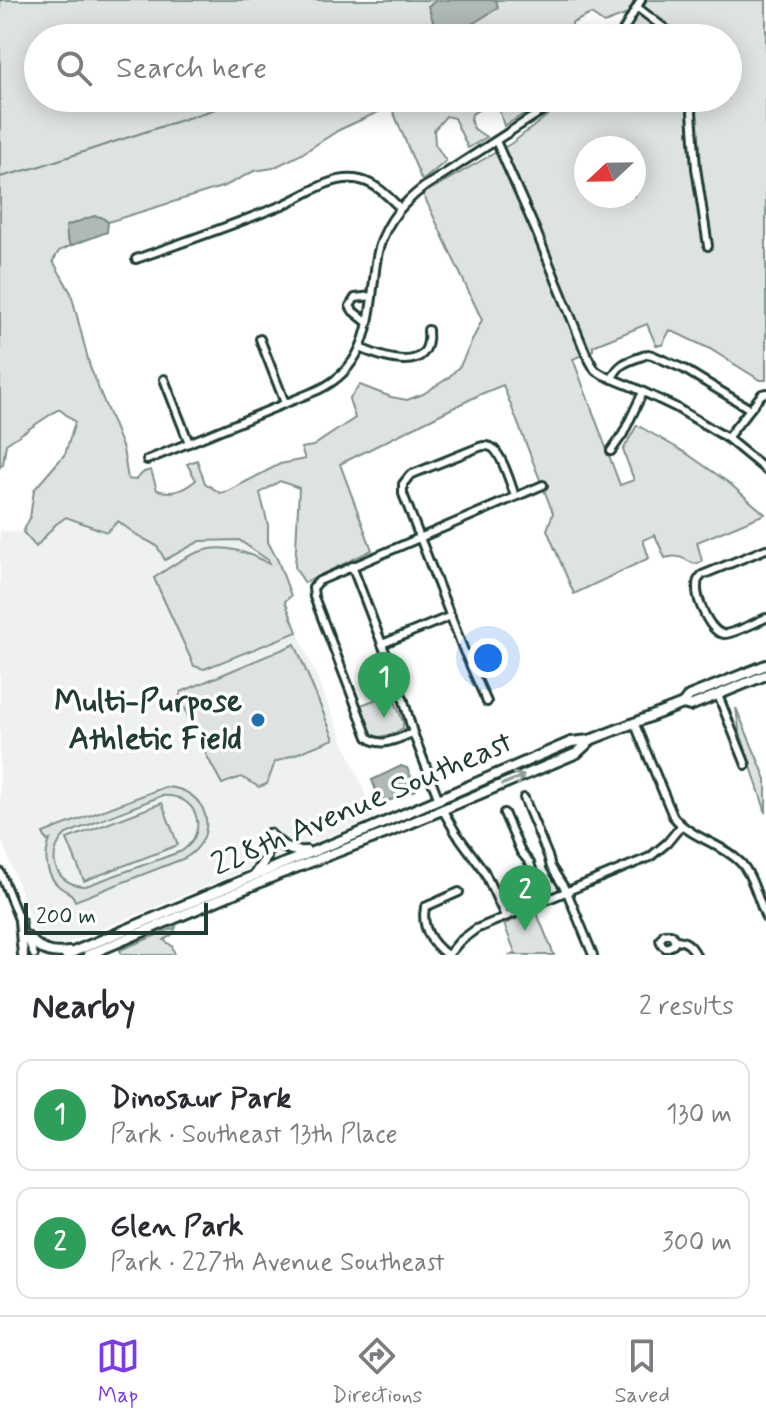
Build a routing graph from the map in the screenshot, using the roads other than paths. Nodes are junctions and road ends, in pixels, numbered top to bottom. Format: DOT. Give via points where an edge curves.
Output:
graph roads {
  1 [pos="641,0"];
  2 [pos="638,8"];
  3 [pos="628,24"];
  4 [pos="659,24"];
  5 [pos="541,112"];
  6 [pos="692,112"];
  7 [pos="496,141"];
  8 [pos="400,208"];
  9 [pos="708,246"];
  10 [pos="136,259"];
  11 [pos="372,296"];
  12 [pos="368,323"];
  13 [pos="428,330"];
  14 [pos="260,339"];
  15 [pos="360,348"];
  16 [pos="164,379"];
  17 [pos="612,379"];
  18 [pos="643,392"];
  19 [pos="766,393"];
  20 [pos="285,403"];
  21 [pos="750,409"];
  22 [pos="727,438"];
  23 [pos="189,443"];
  24 [pos="611,451"];
  25 [pos="147,460"];
  26 [pos="766,470"];
  27 [pos="543,485"];
  28 [pos="515,496"];
  29 [pos="420,537"];
  30 [pos="766,549"];
  31 [pos="352,566"];
  32 [pos="451,616"];
  33 [pos="766,618"];
  34 [pos="382,644"];
  35 [pos="766,665"];
  36 [pos="766,675"];
  37 [pos="718,695"];
  38 [pos="487,702"];
  39 [pos="683,704"];
  40 [pos="634,722"];
  41 [pos="413,733"];
  42 [pos="590,740"];
  43 [pos="746,765"];
  44 [pos="524,798"];
  45 [pos="440,804"];
  46 [pos="504,813"];
  47 [pos="681,826"];
  48 [pos="315,850"];
  49 [pos="0,872"];
  50 [pos="254,875"];
  51 [pos="459,892"];
  52 [pos="567,892"];
  53 [pos="542,902"];
  54 [pos="505,916"];
  55 [pos="766,918"];
  56 [pos="20,921"];
  57 [pos="26,936"];
  58 [pos="675,940"];
  59 [pos="78,950"];
  60 [pos="23,955"];
  61 [pos="34,955"];
  62 [pos="66,955"];
  63 [pos="88,955"];
  64 [pos="447,955"];
  65 [pos="593,955"];
  66 [pos="696,955"];
  1 -- 2 [label="street"];
  2 -- 3 [label="street"];
  2 -- 4 [label="street"];
  5 -- 7 [label="street"];
  6 -- 9 [label="street"];
  7 -- 8 [label="street"];
  7 -- 17 [label="street" via="586,354 595,370"];
  8 -- 10 [label="street" via="374,185 343,179"];
  8 -- 11 [label="street" via="379,249"];
  11 -- 12 [label="street"];
  11 -- 12 [label="street" via="355,298 350,306"];
  12 -- 15 [label="street"];
  13 -- 15 [label="street" via="426,348 412,360 395,361"];
  14 -- 20 [label="street"];
  15 -- 20 [label="street" via="337,379"];
  16 -- 23 [label="street"];
  17 -- 18 [label="street"];
  17 -- 21 [label="street" via="622,364 648,354"];
  18 -- 22 [label="street"];
  18 -- 24 [label="street"];
  19 -- 21 [label="street"];
  20 -- 23 [label="street"];
  21 -- 22 [label="street"];
  22 -- 26 [label="street"];
  23 -- 25 [label="street"];
  27 -- 28 [label="street"];
  28 -- 29 [label="street"];
  28 -- 29 [label="street" via="491,447 410,475 403,494"];
  29 -- 31 [label="street"];
  29 -- 32 [label="street"];
  30 -- 33 [label="street" via="702,575 697,592 714,630 726,634"];
  31 -- 34 [label="street"];
  31 -- 41 [label="street" via="319,581 314,597 368,737 384,743"];
  32 -- 34 [label="street"];
  32 -- 38 [label="street"];
  34 -- 41 [label="street"];
  35 -- 39 [label="main road, 228th Avenue Southeast" via="689,696"];
  36 -- 37 [label="main road, 228th Avenue Southeast"];
  37 -- 39 [label="main road, 228th Avenue Southeast"];
  37 -- 43 [label="street"];
  39 -- 40 [label="main road, 228th Avenue Southeast"];
  40 -- 42 [label="main road, 228th Avenue Southeast"];
  40 -- 47 [label="street" via="668,807"];
  41 -- 45 [label="street"];
  45 -- 42 [label="main road, 228th Avenue Southeast, one-way" via="577,753"];
  42 -- 45 [label="main road, 228th Avenue Southeast" via="571,742"];
  44 -- 52 [label="street" via="551,867"];
  45 -- 48 [label="main road, 228th Avenue Southeast"];
  45 -- 54 [label="street" via="484,871"];
  45 -- 63 [label="main road, 228th Avenue Southeast" via="387,833"];
  46 -- 53 [label="street" via="530,863"];
  47 -- 52 [label="street" via="650,857"];
  47 -- 55 [label="street" via="743,864"];
  48 -- 50 [label="main road, 228th Avenue Southeast"];
  48 -- 50 [label="main road" via="289,850 269,834 266,858"];
  49 -- 56 [label="street"];
  50 -- 59 [label="main road, 228th Avenue Southeast"];
  51 -- 64 [label="street" via="425,907 422,919 435,945"];
  52 -- 53 [label="street"];
  52 -- 65 [label="street"];
  53 -- 54 [label="street"];
  54 -- 64 [label="street" via="467,935"];
  56 -- 57 [label="street"];
  56 -- 60 [label="main road"];
  57 -- 59 [label="main road" via="48,953"];
  57 -- 61 [label="street"];
  58 -- 66 [label="street" via="686,942"];
  59 -- 62 [label="main road, 228th Avenue Southeast"];
}
